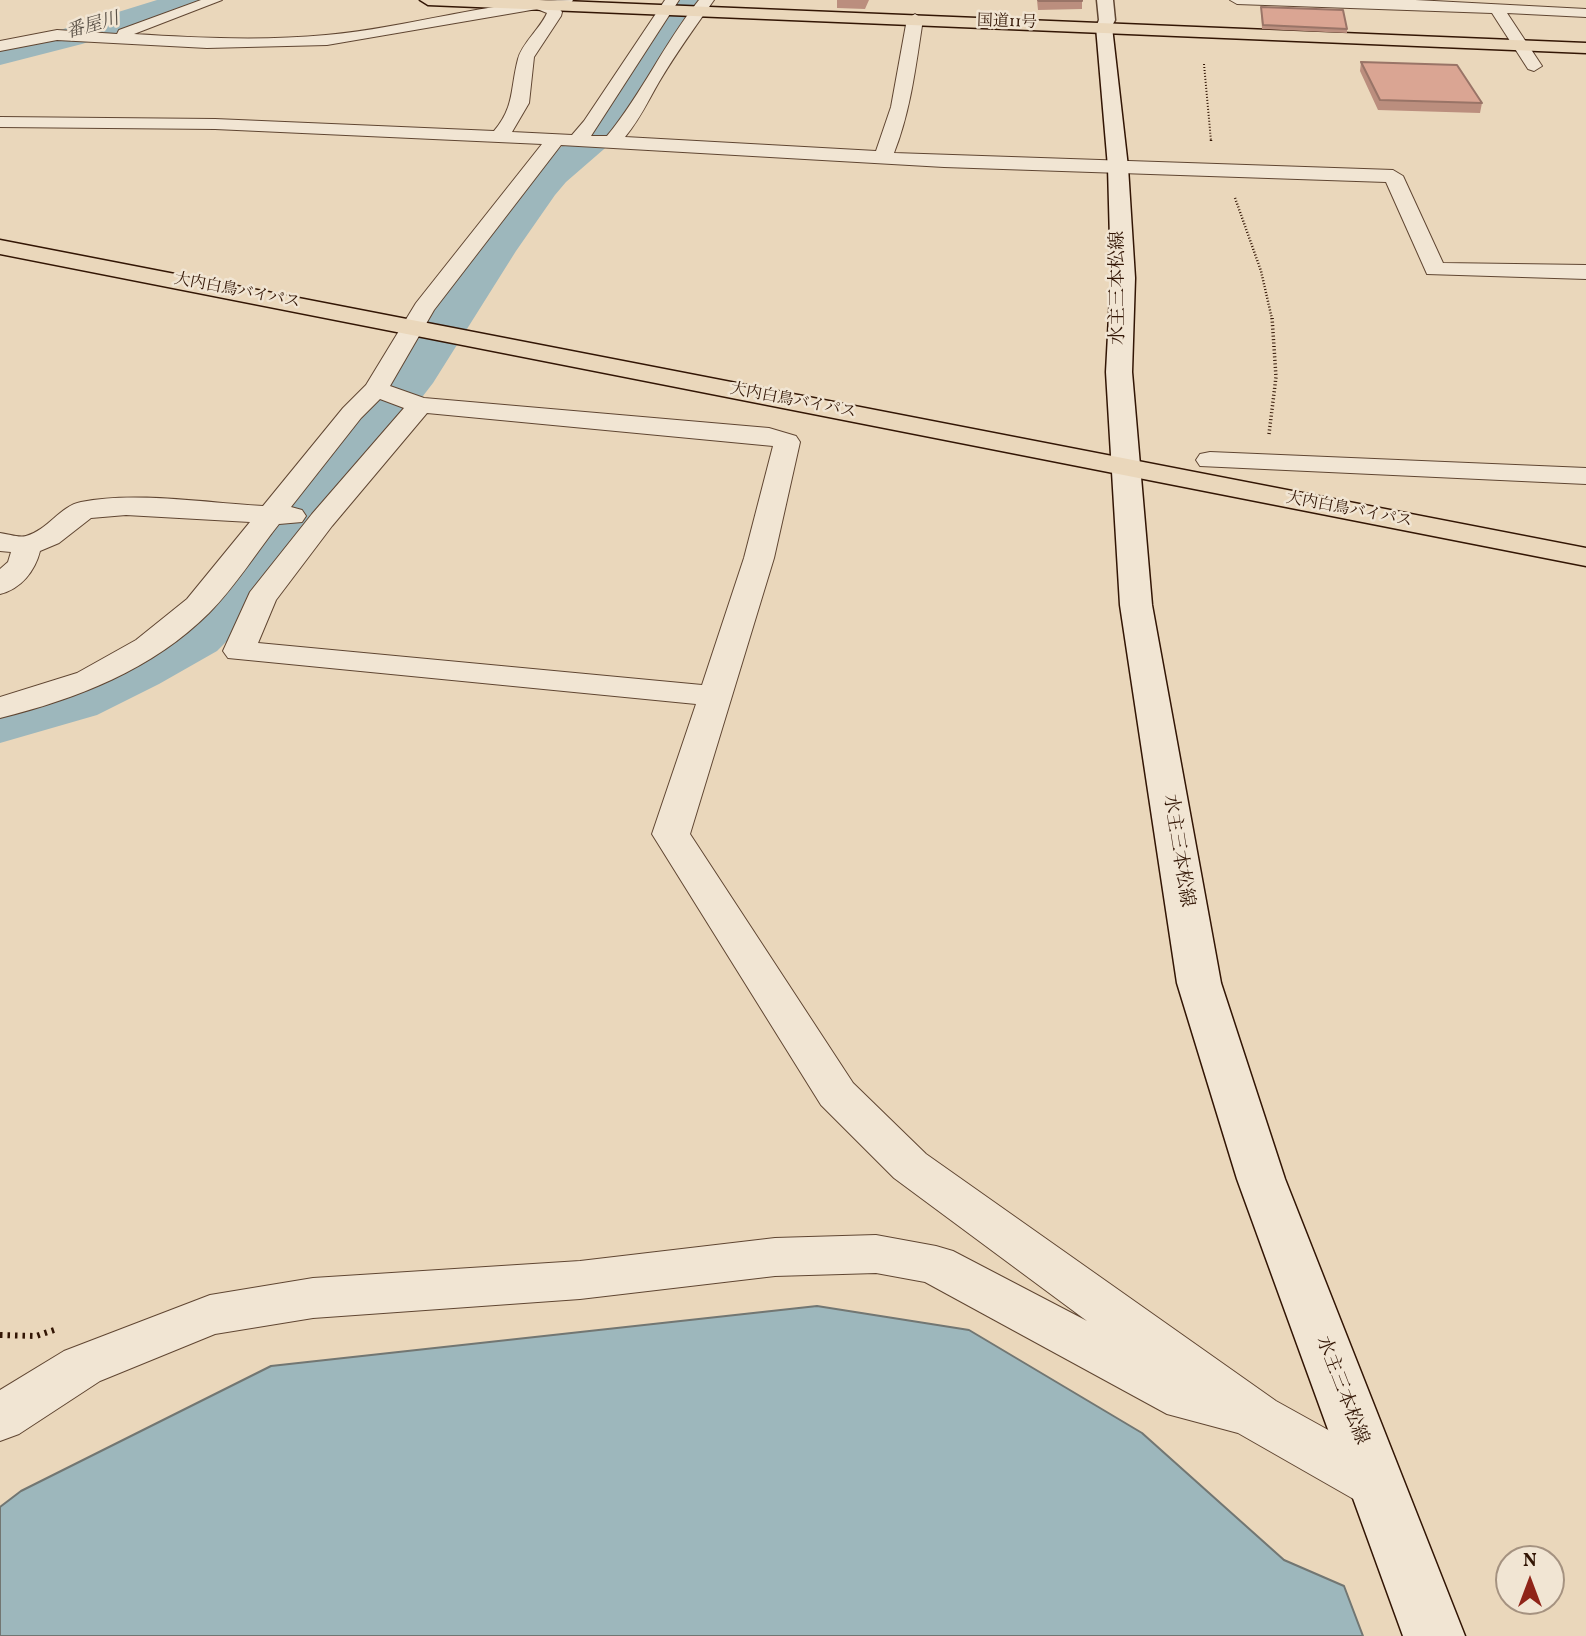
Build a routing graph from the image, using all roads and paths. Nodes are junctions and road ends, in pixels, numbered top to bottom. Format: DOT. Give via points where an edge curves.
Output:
graph roads {
  1 [pos="215,0"];
  2 [pos="428,0"];
  3 [pos="560,0"];
  4 [pos="566,0"];
  5 [pos="1237,0"];
  6 [pos="533,4"];
  7 [pos="669,7"];
  8 [pos="699,8"];
  9 [pos="1496,8"];
  10 [pos="1105,13"];
  11 [pos="1586,13"];
  12 [pos="915,19"];
  13 [pos="103,33"];
  14 [pos="0,34"];
  15 [pos="61,35"];
  16 [pos="0,46"];
  17 [pos="1518,46"];
  18 [pos="1586,48"];
  19 [pos="0,61"];
  20 [pos="1204,64"];
  21 [pos="1534,66"];
  22 [pos="0,122"];
  23 [pos="498,138"];
  24 [pos="571,140"];
  25 [pos="609,142"];
  26 [pos="883,157"];
  27 [pos="1118,167"];
  28 [pos="1225,170"];
  29 [pos="0,247"];
  30 [pos="1586,272"];
  31 [pos="420,328"];
  32 [pos="379,391"];
  33 [pos="417,404"];
  34 [pos="1210,460"];
  35 [pos="1268,461"];
  36 [pos="1129,470"];
  37 [pos="1586,476"];
  38 [pos="277,515"];
  39 [pos="318,519"];
  40 [pos="13,544"];
  41 [pos="1586,557"];
  42 [pos="0,585"];
  43 [pos="716,696"];
  44 [pos="0,708"];
  45 [pos="1257,1417"];
  46 [pos="0,1418"];
  47 [pos="1376,1484"];
  48 [pos="1434,1636"];
  1 -- 13 [label="street"];
  2 -- 6 [label="highway, 国道11号"];
  3 -- 4 [label="street"];
  3 -- 6 [label="street"];
  5 -- 9 [label="street"];
  6 -- 7 [label="highway, 国道11号"];
  6 -- 13 [label="street" via="327,40 207,43"];
  6 -- 23 [label="street" via="550,8 554,16 526,57 520,103"];
  7 -- 8 [label="highway, 国道11号"];
  7 -- 24 [label="street" via="591,124"];
  8 -- 12 [label="highway, 国道11号"];
  8 -- 25 [label="street" via="635,114"];
  9 -- 11 [label="street"];
  9 -- 17 [label="street"];
  10 -- 12 [label="highway, 国道11号"];
  10 -- 17 [label="highway, 国道11号"];
  10 -- 27 [label="main road, 水主三本松線"];
  12 -- 26 [label="street" via="904,83"];
  13 -- 15 [label="street"];
  13 -- 19 [label="street"];
  14 -- 15 [label="street"];
  15 -- 16 [label="street"];
  17 -- 18 [label="highway, 国道11号"];
  17 -- 21 [label="street"];
  20 -- 28 [label="path" via="1210,138 1216,160"];
  22 -- 23 [label="street" via="215,124"];
  23 -- 24 [label="street"];
  24 -- 25 [label="street"];
  24 -- 31 [label="street" via="424,308"];
  25 -- 26 [label="street"];
  26 -- 27 [label="street"];
  27 -- 28 [label="street"];
  27 -- 36 [label="main road, 水主三本松線" via="1123,278 1119,372"];
  28 -- 30 [label="street" via="1393,176 1434,269"];
  28 -- 35 [label="path" via="1260,265 1272,314 1276,370"];
  29 -- 31 [label="highway, 大内白鳥バイパス"];
  31 -- 32 [label="street"];
  31 -- 36 [label="highway, 大内白鳥バイパス"];
  32 -- 33 [label="street"];
  32 -- 38 [label="street" via="352,414"];
  33 -- 39 [label="street"];
  33 -- 43 [label="street" via="769,436 786,442 759,558"];
  34 -- 35 [label="street"];
  35 -- 37 [label="street"];
  36 -- 41 [label="highway, 大内白鳥バイパス"];
  36 -- 47 [label="main road, 水主三本松線" via="1136,605 1199,983 1261,1179"];
  38 -- 39 [label="street"];
  38 -- 40 [label="street" via="126,507 83,510 49,537"];
  38 -- 44 [label="street" via="198,606 147,647 89,680"];
  39 -- 43 [label="street" via="261,599 239,651"];
  40 -- 42 [label="street" via="22,565"];
  43 -- 45 [label="street" via="671,834 837,1094 910,1166"];
  45 -- 46 [label="street" via="1186,1398 936,1265 876,1254 775,1256 580,1280 313,1298 210,1315 82,1366"];
  45 -- 47 [label="street"];
  47 -- 48 [label="main road, 水主三本松線"];
}
